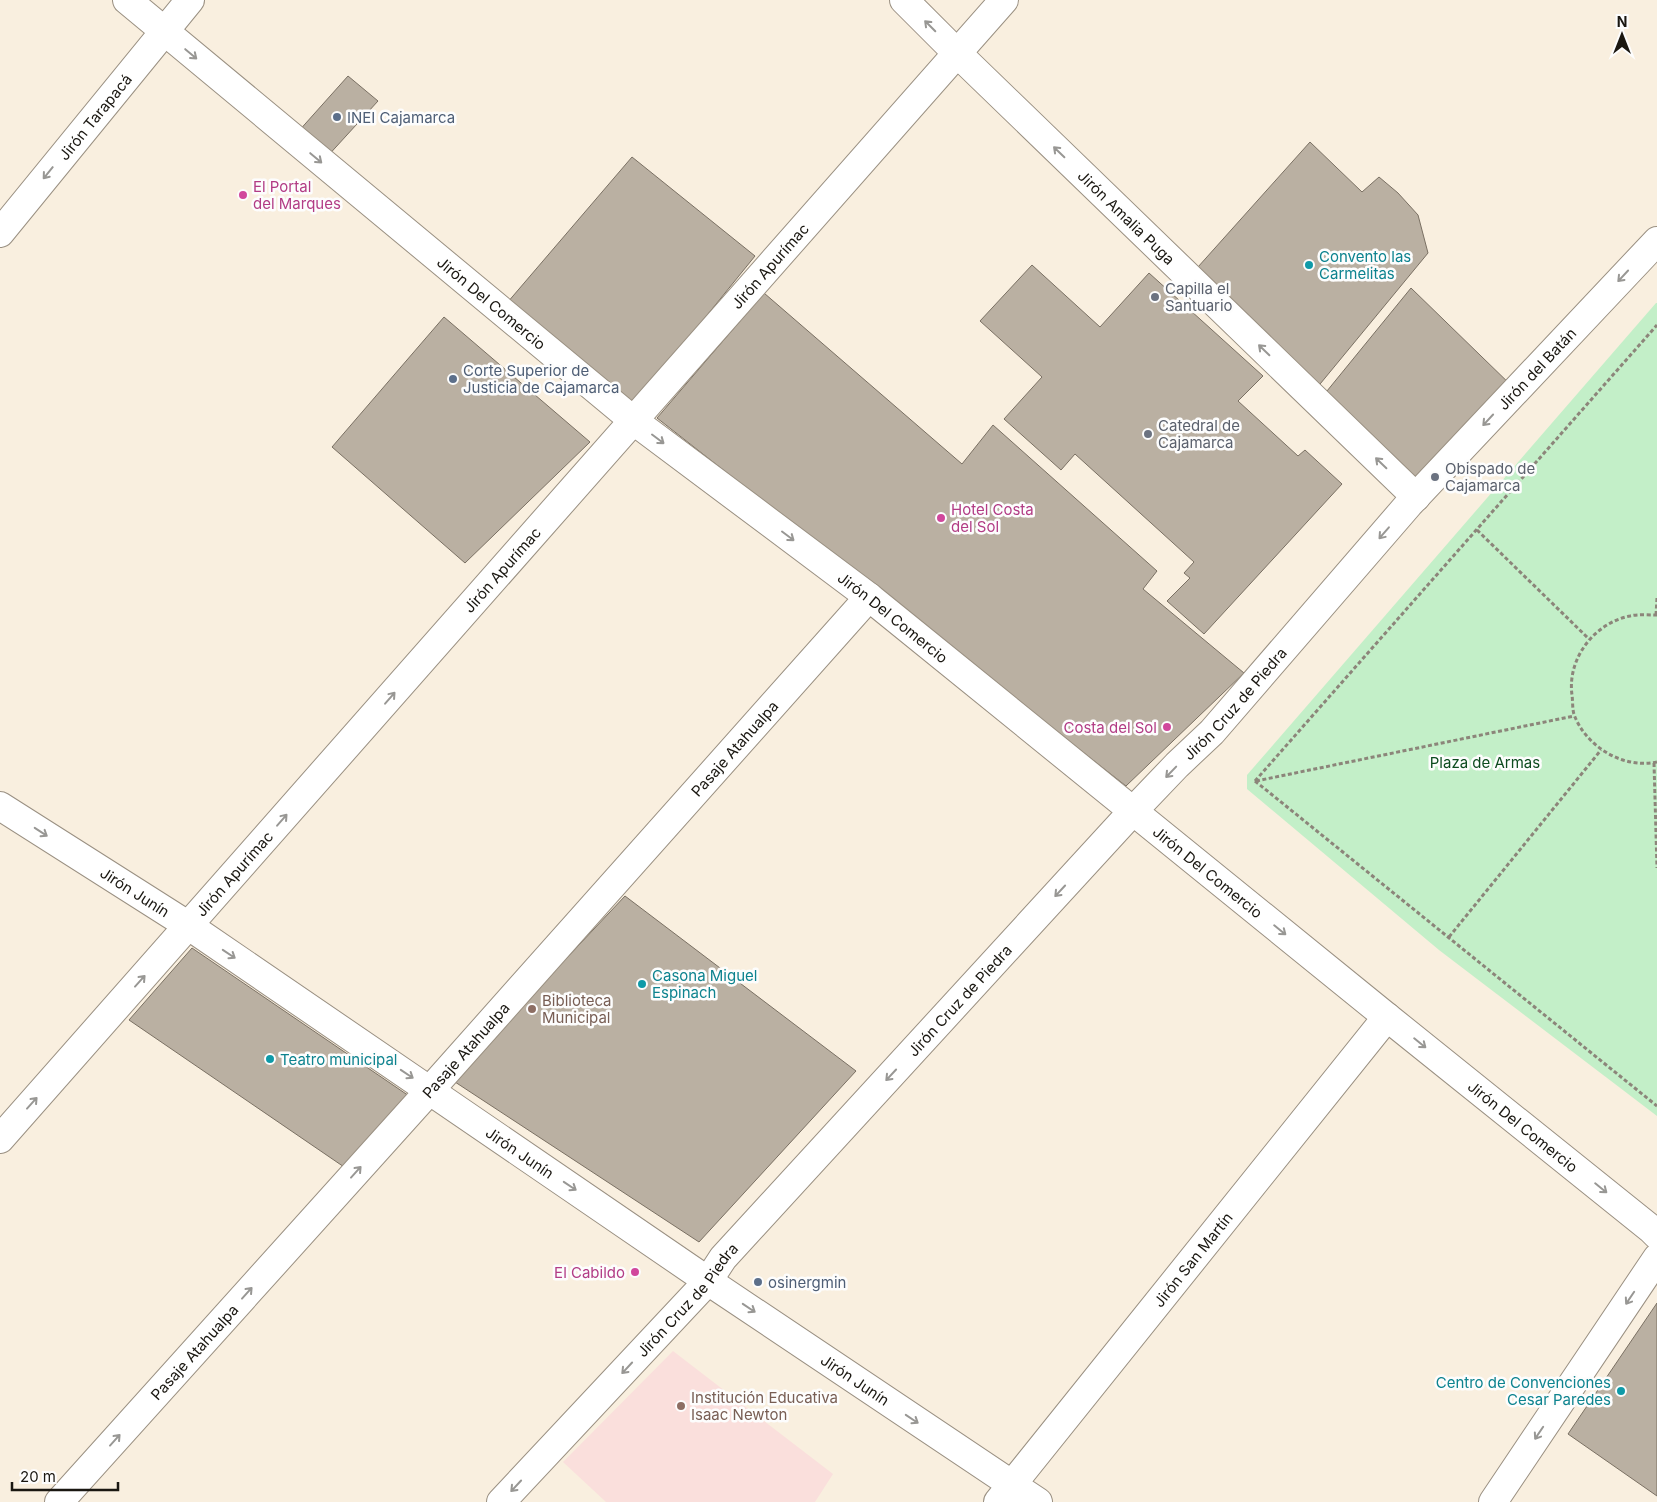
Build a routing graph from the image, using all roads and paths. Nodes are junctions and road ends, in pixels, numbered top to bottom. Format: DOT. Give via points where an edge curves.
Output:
graph roads {
  1 [pos="127,0"];
  2 [pos="190,0"];
  3 [pos="904,0"];
  4 [pos="1004,0"];
  5 [pos="164,32"];
  6 [pos="957,53"];
  7 [pos="0,233"];
  8 [pos="1657,241"];
  9 [pos="1657,325"];
  10 [pos="634,421"];
  11 [pos="1416,497"];
  12 [pos="1477,530"];
  13 [pos="868,597"];
  14 [pos="1657,598"];
  15 [pos="1656,615"];
  16 [pos="1589,639"];
  17 [pos="1574,716"];
  18 [pos="1601,750"];
  19 [pos="1655,763"];
  20 [pos="1255,781"];
  21 [pos="0,806"];
  22 [pos="1133,811"];
  23 [pos="1657,868"];
  24 [pos="188,926"];
  25 [pos="1449,937"];
  26 [pos="1387,1017"];
  27 [pos="430,1090"];
  28 [pos="1657,1106"];
  29 [pos="0,1139"];
  30 [pos="1657,1235"];
  31 [pos="1657,1258"];
  32 [pos="708,1281"];
  33 [pos="1004,1494"];
  34 [pos="59,1502"];
  35 [pos="501,1502"];
  36 [pos="1038,1502"];
  37 [pos="1492,1502"];
  1 -- 5 [label="street, Jirón Del Comercio"];
  2 -- 5 [label="street, Jirón Tarapacá"];
  6 -- 3 [label="street, Jirón Amalia Puga, one-way"];
  4 -- 6 [label="street, Jirón Apurímac"];
  5 -- 7 [label="street, Jirón Tarapacá, one-way"];
  5 -- 10 [label="street, Jirón Del Comercio, one-way"];
  6 -- 10 [label="street, Jirón Apurímac"];
  11 -- 6 [label="street, Jirón Amalia Puga, one-way"];
  8 -- 11 [label="street, Jirón del Batán, one-way"];
  9 -- 12 [label="path"];
  10 -- 13 [label="street, Jirón Del Comercio, one-way"];
  24 -- 10 [label="street, Jirón Apurímac, one-way"];
  11 -- 22 [label="street, Jirón Cruz de Piedra, one-way" via="1212,732"];
  12 -- 16 [label="path"];
  12 -- 20 [label="path"];
  13 -- 22 [label="street, Jirón Del Comercio"];
  13 -- 27 [label="street, Pasaje Atahualpa"];
  14 -- 15 [label="path"];
  15 -- 16 [label="path" via="1631,615 1616,620"];
  16 -- 17 [label="path" via="1576,659 1570,682"];
  17 -- 18 [label="path" via="1588,738"];
  17 -- 20 [label="path"];
  18 -- 19 [label="path" via="1636,763"];
  18 -- 25 [label="path"];
  19 -- 23 [label="path"];
  20 -- 25 [label="path"];
  21 -- 24 [label="street, Jirón Junín, one-way"];
  22 -- 26 [label="street, Jirón Del Comercio, one-way"];
  22 -- 32 [label="street, Jirón Cruz de Piedra, one-way" via="723,1258"];
  24 -- 27 [label="street, Jirón Junín, one-way"];
  29 -- 24 [label="street, Jirón Apurímac, one-way"];
  25 -- 28 [label="path"];
  26 -- 30 [label="street, Jirón Del Comercio, one-way"];
  26 -- 33 [label="street, Jirón San Martín"];
  27 -- 32 [label="street, Jirón Junín, one-way"];
  34 -- 27 [label="street, Pasaje Atahualpa, one-way"];
  31 -- 37 [label="street, one-way"];
  32 -- 33 [label="street, Jirón Junín, one-way"];
  32 -- 35 [label="street, Jirón Cruz de Piedra, one-way"];
  33 -- 36 [label="street, Jirón Junín"];
}
